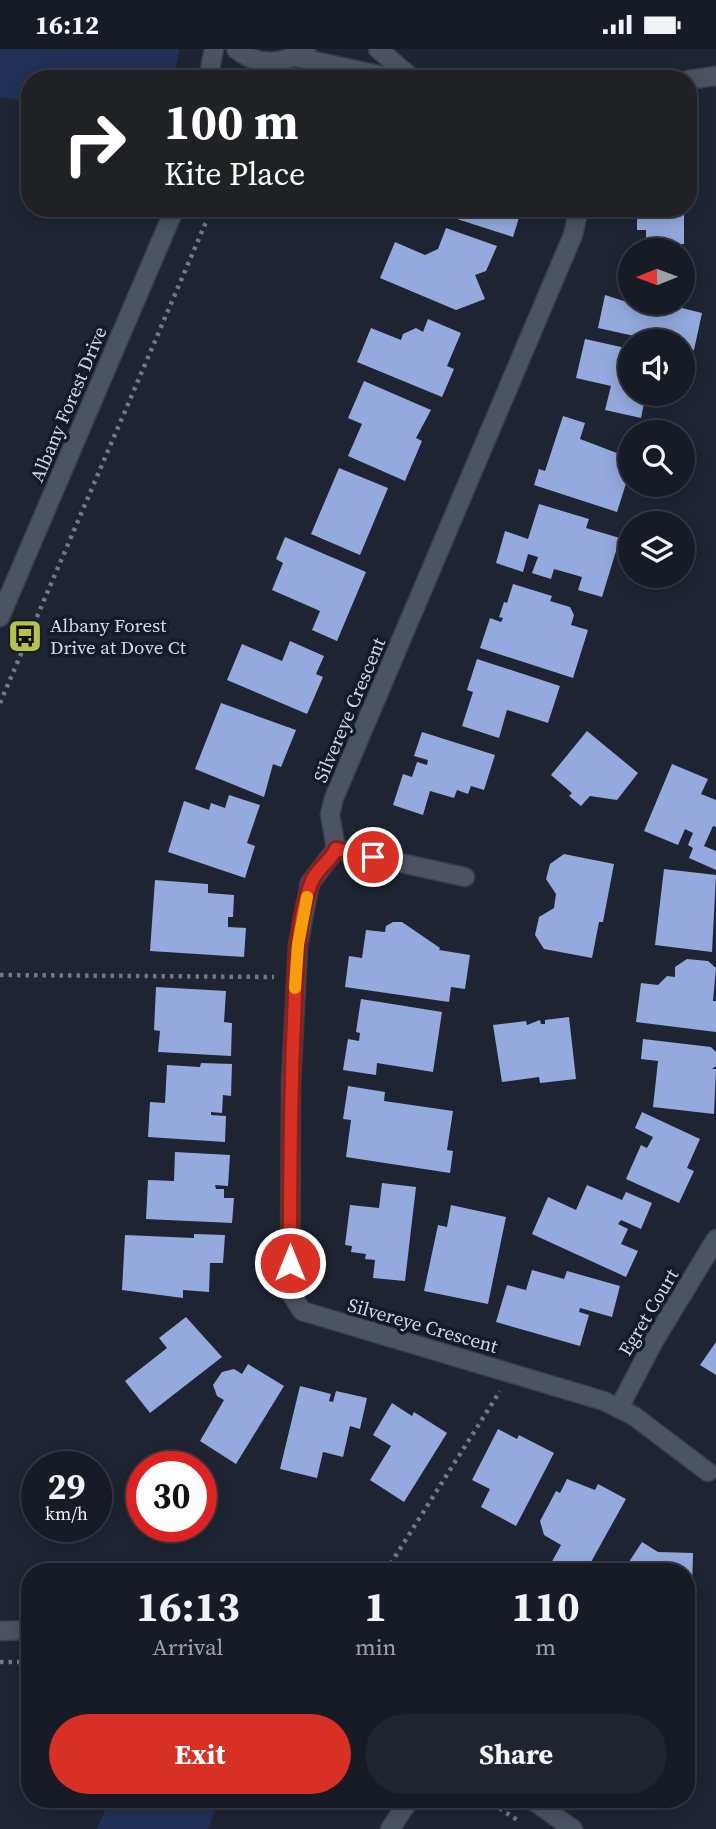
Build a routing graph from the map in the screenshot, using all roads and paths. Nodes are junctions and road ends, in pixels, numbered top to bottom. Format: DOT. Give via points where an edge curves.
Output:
graph roads {
  1 [pos="214,49"];
  2 [pos="236,49"];
  3 [pos="378,49"];
  4 [pos="294,56"];
  5 [pos="210,70"];
  6 [pos="279,70"];
  7 [pos="357,70"];
  8 [pos="402,70"];
  9 [pos="716,76"];
  10 [pos="697,79"];
  11 [pos="172,217"];
  12 [pos="208,217"];
  13 [pos="578,217"];
  14 [pos="0,617"];
  15 [pos="0,703"];
  16 [pos="336,849"];
  17 [pos="465,877"];
  18 [pos="0,975"];
  19 [pos="295,979"];
  20 [pos="716,1239"];
  21 [pos="508,1371"];
  22 [pos="619,1408"];
  23 [pos="708,1472"];
  24 [pos="391,1563"];
  25 [pos="21,1630"];
  26 [pos="0,1631"];
  27 [pos="0,1662"];
  28 [pos="21,1662"];
  29 [pos="404,1808"];
  30 [pos="499,1808"];
  31 [pos="544,1808"];
  32 [pos="520,1822"];
  33 [pos="390,1829"];
  34 [pos="573,1829"];
  1 -- 5 [label="street"];
  2 -- 4 [label="street" via="259,61"];
  3 -- 8 [label="street"];
  4 -- 6 [label="street"];
  4 -- 7 [label="street"];
  9 -- 10 [label="street"];
  11 -- 14 [label="street, Albany Forest Drive"];
  12 -- 15 [label="path"];
  13 -- 16 [label="street, Silvereye Crescent" via="334,798 330,814"];
  16 -- 17 [label="street"];
  16 -- 19 [label="street, Silvereye Crescent" via="310,883"];
  18 -- 19 [label="path"];
  19 -- 21 [label="street, Silvereye Crescent" via="290,1278 296,1303 302,1311 336,1323"];
  20 -- 22 [label="street, Egret Court"];
  21 -- 22 [label="street, Silvereye Crescent"];
  21 -- 24 [label="path" via="494,1402"];
  22 -- 23 [label="street, Silvereye Crescent"];
  25 -- 26 [label="street"];
  27 -- 28 [label="path"];
  29 -- 33 [label="street"];
  30 -- 32 [label="path"];
  31 -- 34 [label="street"];
}
